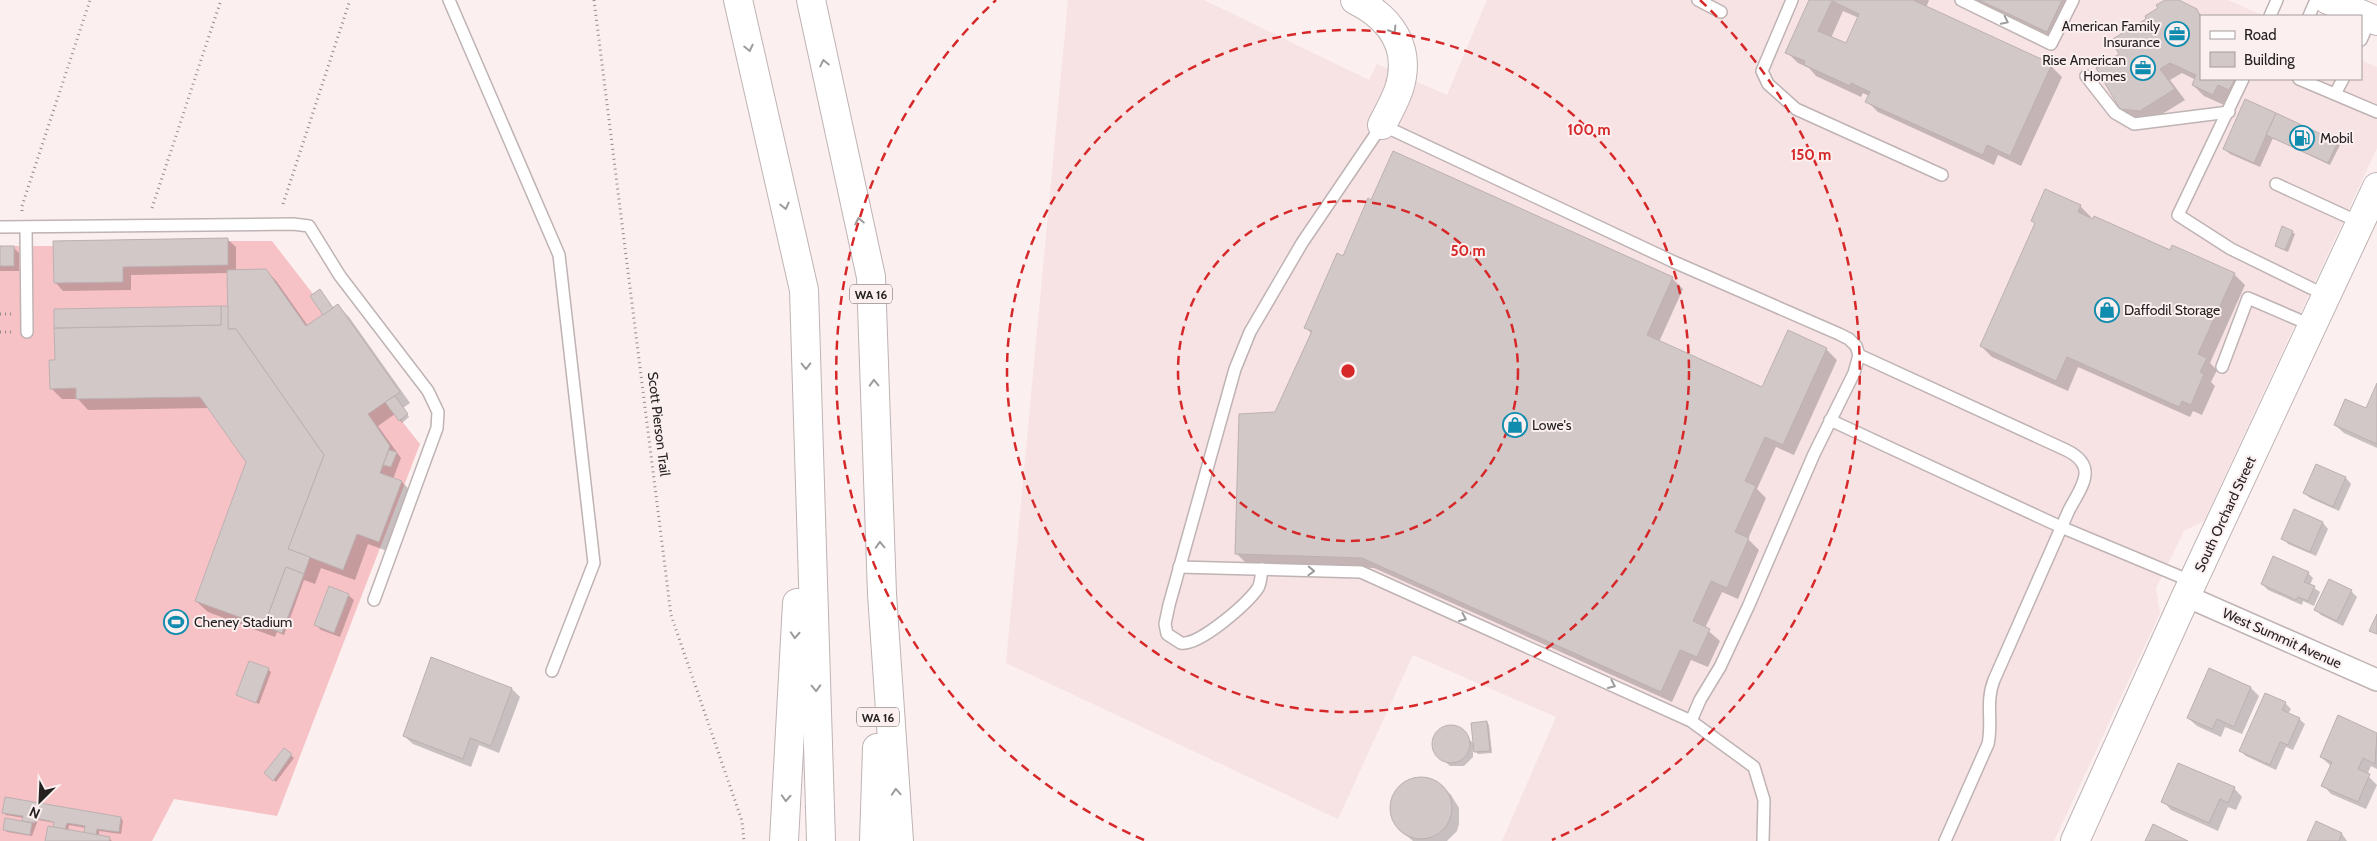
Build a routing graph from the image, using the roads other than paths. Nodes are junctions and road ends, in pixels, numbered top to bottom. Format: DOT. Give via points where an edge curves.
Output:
graph roads {
  1 [pos="449,0"];
  2 [pos="738,0"];
  3 [pos="811,0"];
  4 [pos="1356,0"];
  5 [pos="1698,0"];
  6 [pos="1792,0"];
  7 [pos="1961,0"];
  8 [pos="2073,0"];
  9 [pos="2277,0"];
  10 [pos="2316,0"];
  11 [pos="2328,0"];
  12 [pos="1721,12"];
  13 [pos="2270,15"];
  14 [pos="2309,15"];
  15 [pos="2352,15"];
  16 [pos="2086,76"];
  17 [pos="2243,80"];
  18 [pos="2301,80"];
  19 [pos="2342,80"];
  20 [pos="2335,94"];
  21 [pos="2229,112"];
  22 [pos="2377,112"];
  23 [pos="1382,125"];
  24 [pos="1942,175"];
  25 [pos="2276,184"];
  26 [pos="2377,188"];
  27 [pos="2361,223"];
  28 [pos="0,227"];
  29 [pos="26,227"];
  30 [pos="2327,296"];
  31 [pos="2313,326"];
  32 [pos="27,332"];
  33 [pos="1858,355"];
  34 [pos="2222,367"];
  35 [pos="1830,420"];
  36 [pos="807,430"];
  37 [pos="2061,526"];
  38 [pos="1179,567"];
  39 [pos="1262,569"];
  40 [pos="2190,589"];
  41 [pos="882,594"];
  42 [pos="374,600"];
  43 [pos="552,671"];
  44 [pos="2377,680"];
  45 [pos="1691,721"];
  46 [pos="784,841"];
  47 [pos="821,841"];
  48 [pos="874,841"];
  49 [pos="900,841"];
  50 [pos="1763,841"];
  51 [pos="1945,841"];
  52 [pos="2075,841"];
  1 -- 43 [label="lane" via="559,255 594,563"];
  2 -- 36 [label="main road, one-way" via="804,290"];
  41 -- 3 [label="main road, WA 16, one-way" via="870,277"];
  4 -- 23 [label="main road, one-way" via="1387,21 1397,37 1402,55 1399,89"];
  5 -- 12 [label="lane"];
  6 -- 24 [label="lane" via="1762,71 1768,84 1796,110"];
  7 -- 8 [label="lane, one-way" via="2051,44"];
  9 -- 13 [label="lane"];
  10 -- 14 [label="lane"];
  11 -- 15 [label="main road"];
  16 -- 21 [label="lane" via="2115,113 2134,124"];
  17 -- 21 [label="lane"];
  18 -- 20 [label="lane"];
  19 -- 20 [label="lane"];
  20 -- 22 [label="lane"];
  21 -- 30 [label="lane" via="2178,215 2231,248"];
  23 -- 33 [label="lane" via="1674,262 1844,336 1856,346"];
  23 -- 38 [label="lane" via="1302,242 1244,344"];
  25 -- 27 [label="lane"];
  26 -- 27 [label="main road, South Orchard Street"];
  27 -- 30 [label="main road, South Orchard Street"];
  28 -- 29 [label="lane"];
  29 -- 32 [label="lane"];
  29 -- 42 [label="lane" via="309,226 340,276 428,391 438,412 437,428"];
  30 -- 31 [label="main road, South Orchard Street"];
  31 -- 34 [label="lane" via="2248,298"];
  31 -- 40 [label="main road, South Orchard Street"];
  33 -- 35 [label="lane" via="1854,374"];
  33 -- 37 [label="lane" via="2082,459 2086,467 2085,476"];
  35 -- 37 [label="lane"];
  35 -- 45 [label="lane" via="1748,607"];
  36 -- 46 [label="main road, one-way"];
  36 -- 47 [label="main road, one-way"];
  37 -- 40 [label="lane"];
  37 -- 51 [label="lane" via="1991,688 1988,744"];
  38 -- 39 [label="lane"];
  38 -- 39 [label="lane" via="1165,628 1169,637 1185,644 1194,642 1243,606 1259,586"];
  39 -- 45 [label="lane, one-way" via="1361,572"];
  40 -- 44 [label="street, West Summit Avenue"];
  40 -- 52 [label="main road, South Orchard Street"];
  41 -- 48 [label="main road, WA 16"];
  49 -- 41 [label="main road, one-way"];
  45 -- 50 [label="lane" via="1754,767 1764,800"];
}
